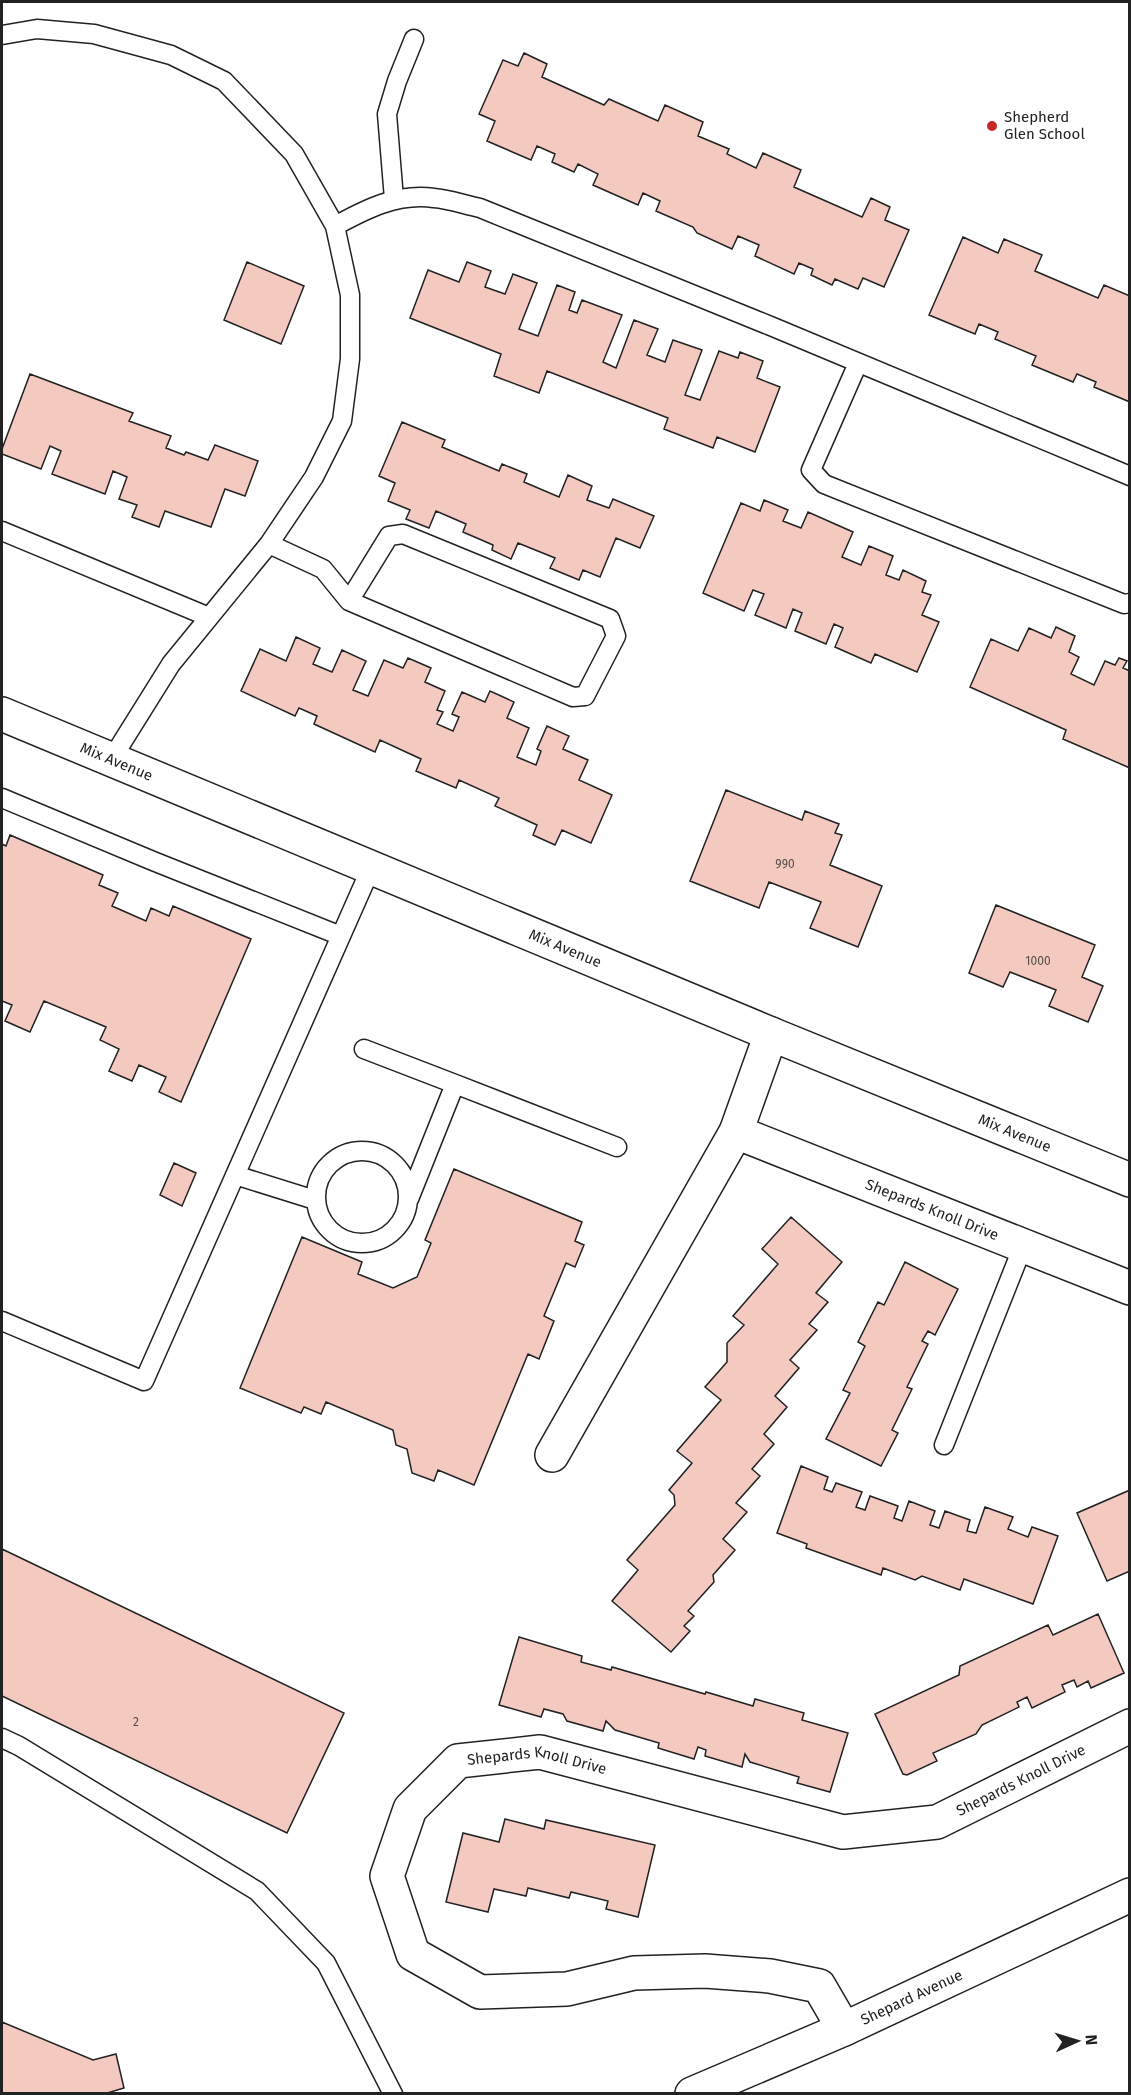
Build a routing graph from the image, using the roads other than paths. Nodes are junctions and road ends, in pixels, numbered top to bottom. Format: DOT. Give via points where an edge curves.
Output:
graph roads {
  1 [pos="2,35"];
  2 [pos="414,39"];
  3 [pos="394,199"];
  4 [pos="335,226"];
  5 [pos="858,363"];
  6 [pos="1130,476"];
  7 [pos="2,531"];
  8 [pos="269,544"];
  9 [pos="349,602"];
  10 [pos="1130,603"];
  11 [pos="209,617"];
  12 [pos="2,714"];
  13 [pos="111,760"];
  14 [pos="2,798"];
  15 [pos="371,868"];
  16 [pos="341,936"];
  17 [pos="771,1034"];
  18 [pos="364,1049"];
  19 [pos="455,1084"];
  20 [pos="736,1132"];
  21 [pos="617,1147"];
  22 [pos="235,1175"];
  23 [pos="1130,1180"];
  24 [pos="315,1200"];
  25 [pos="408,1200"];
  26 [pos="1023,1246"];
  27 [pos="1130,1288"];
  28 [pos="2,1321"];
  29 [pos="944,1445"];
  30 [pos="552,1455"];
  31 [pos="1130,1726"];
  32 [pos="2,1738"];
  33 [pos="1130,1895"];
  34 [pos="844,2029"];
  35 [pos="393,2094"];
  36 [pos="692,2094"];
  1 -- 4 [label="lane" via="37,29 94,34 171,55 224,81 294,154"];
  2 -- 3 [label="lane" via="387,114"];
  3 -- 4 [label="lane"];
  3 -- 5 [label="lane" via="433,197 480,208"];
  4 -- 8 [label="lane" via="350,295 350,359 342,421 314,477"];
  5 -- 6 [label="lane"];
  5 -- 10 [label="lane" via="811,470 824,484 1124,604"];
  7 -- 11 [label="lane"];
  8 -- 9 [label="lane" via="323,569"];
  8 -- 11 [label="lane"];
  9 -- 9 [label="lane" via="573,697 585,696 616,636 610,619 403,534 389,536"];
  11 -- 13 [label="lane" via="171,664"];
  12 -- 13 [label="street, Mix Avenue"];
  13 -- 15 [label="street, Mix Avenue"];
  14 -- 16 [label="lane"];
  15 -- 16 [label="lane"];
  15 -- 17 [label="street, Mix Avenue"];
  16 -- 22 [label="lane"];
  17 -- 20 [label="street"];
  17 -- 23 [label="street, Mix Avenue"];
  18 -- 19 [label="lane"];
  19 -- 21 [label="lane"];
  19 -- 25 [label="lane"];
  20 -- 26 [label="street, Shepards Knoll Drive"];
  20 -- 30 [label="street"];
  22 -- 24 [label="lane"];
  22 -- 28 [label="lane" via="144,1381"];
  24 -- 25 [label="lane" via="327,1228 354,1243 369,1243 396,1229"];
  24 -- 25 [label="lane" via="316,1184 323,1170 347,1152 361,1150 376,1152 400,1170"];
  26 -- 27 [label="street, Shepards Knoll Drive"];
  26 -- 29 [label="lane"];
  31 -- 34 [label="street, Shepards Knoll Drive" via="937,1822 843,1832 540,1752 458,1761 410,1809 387,1876 413,1954 480,1992 567,1989 634,1973 705,1971 770,1976 819,1986"];
  32 -- 35 [label="lane" via="257,1891 326,1963"];
  33 -- 34 [label="street, Shepard Avenue"];
  34 -- 36 [label="street, Shepard Avenue"];
}
